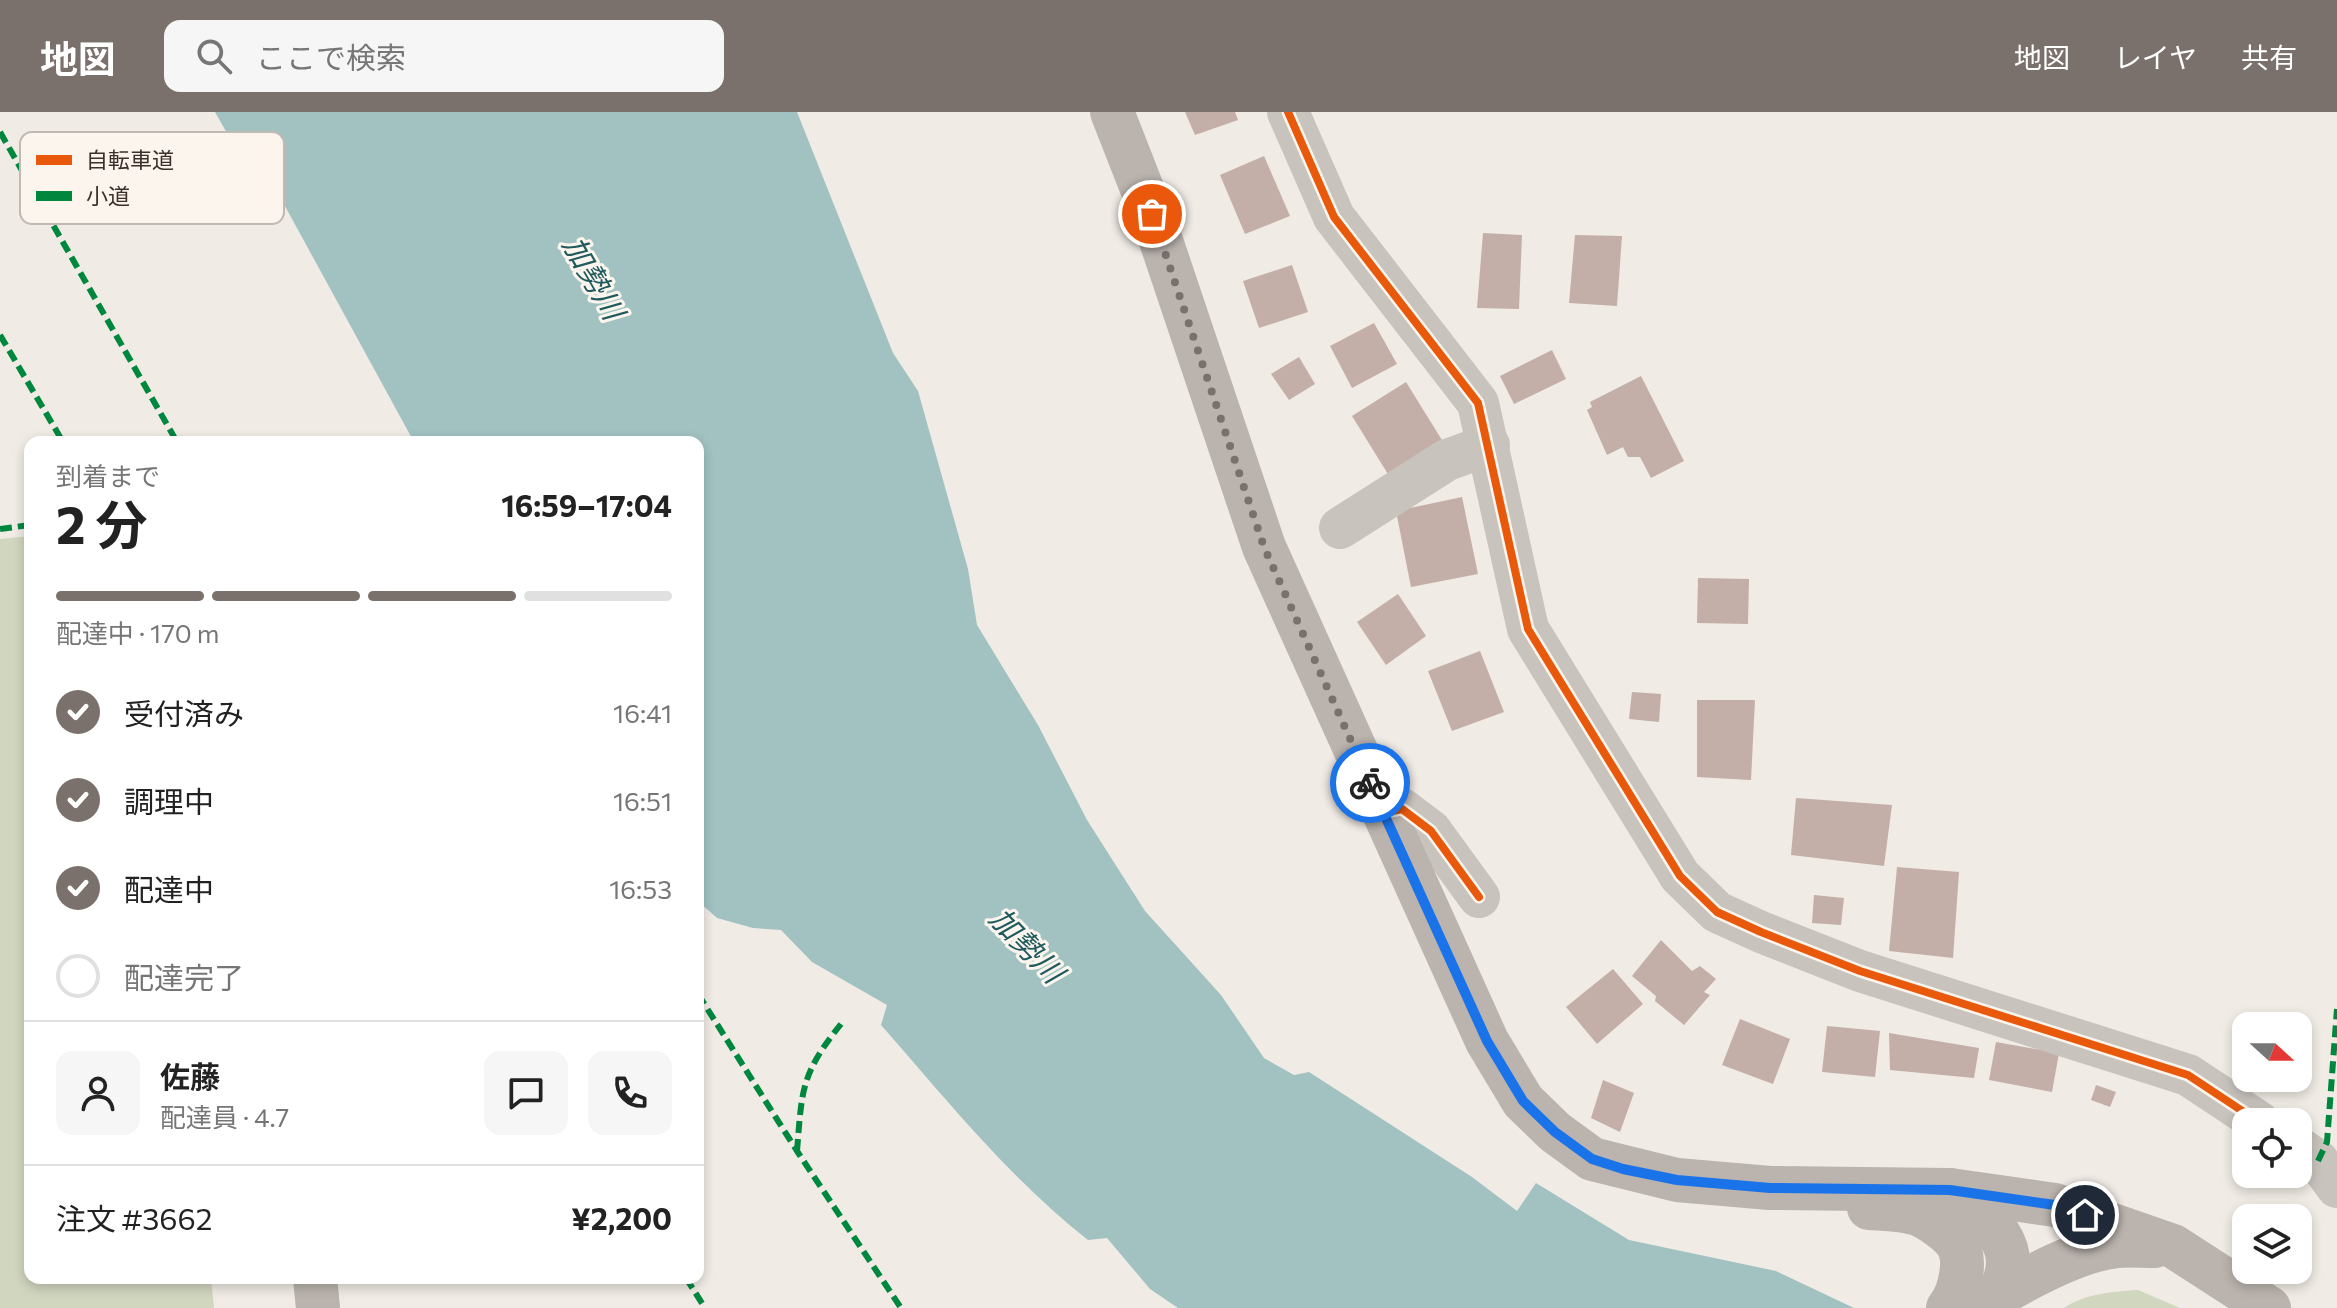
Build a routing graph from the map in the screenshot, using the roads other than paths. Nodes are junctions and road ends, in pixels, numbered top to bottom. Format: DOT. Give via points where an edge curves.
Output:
graph roads {
  1 [pos="1112,112"];
  2 [pos="1288,112"];
  3 [pos="1489,445"];
  4 [pos="1340,528"];
  5 [pos="1383,813"];
  6 [pos="1479,897"];
  7 [pos="2238,1108"];
  8 [pos="2312,1157"];
  9 [pos="2337,1187"];
  10 [pos="1770,1188"];
  11 [pos="1950,1190"];
  12 [pos="2173,1246"];
  13 [pos="316,1284"];
  14 [pos="1971,1299"];
  15 [pos="318,1308"];
  16 [pos="2269,1308"];
  1 -- 5 [label="main road" via="1152,214 1264,547"];
  2 -- 3 [label="street" via="1334,217 1478,403"];
  3 -- 4 [label="street" via="1447,460"];
  3 -- 7 [label="street" via="1528,629 1680,876 1717,912 1860,971 2188,1075"];
  5 -- 6 [label="street" via="1402,809 1431,831"];
  5 -- 10 [label="main road" via="1487,1041 1523,1101 1592,1159 1677,1180"];
  8 -- 9 [label="street"];
  10 -- 11 [label="main road"];
  10 -- 14 [label="main road" via="1806,1204 1915,1213 1957,1242"];
  11 -- 12 [label="main road" via="2055,1205"];
  11 -- 14 [label="main road" via="1994,1225 2007,1264 2006,1282"];
  12 -- 14 [label="main road" via="2115,1246"];
  12 -- 16 [label="main road"];
  13 -- 15 [label="main road"];
}
